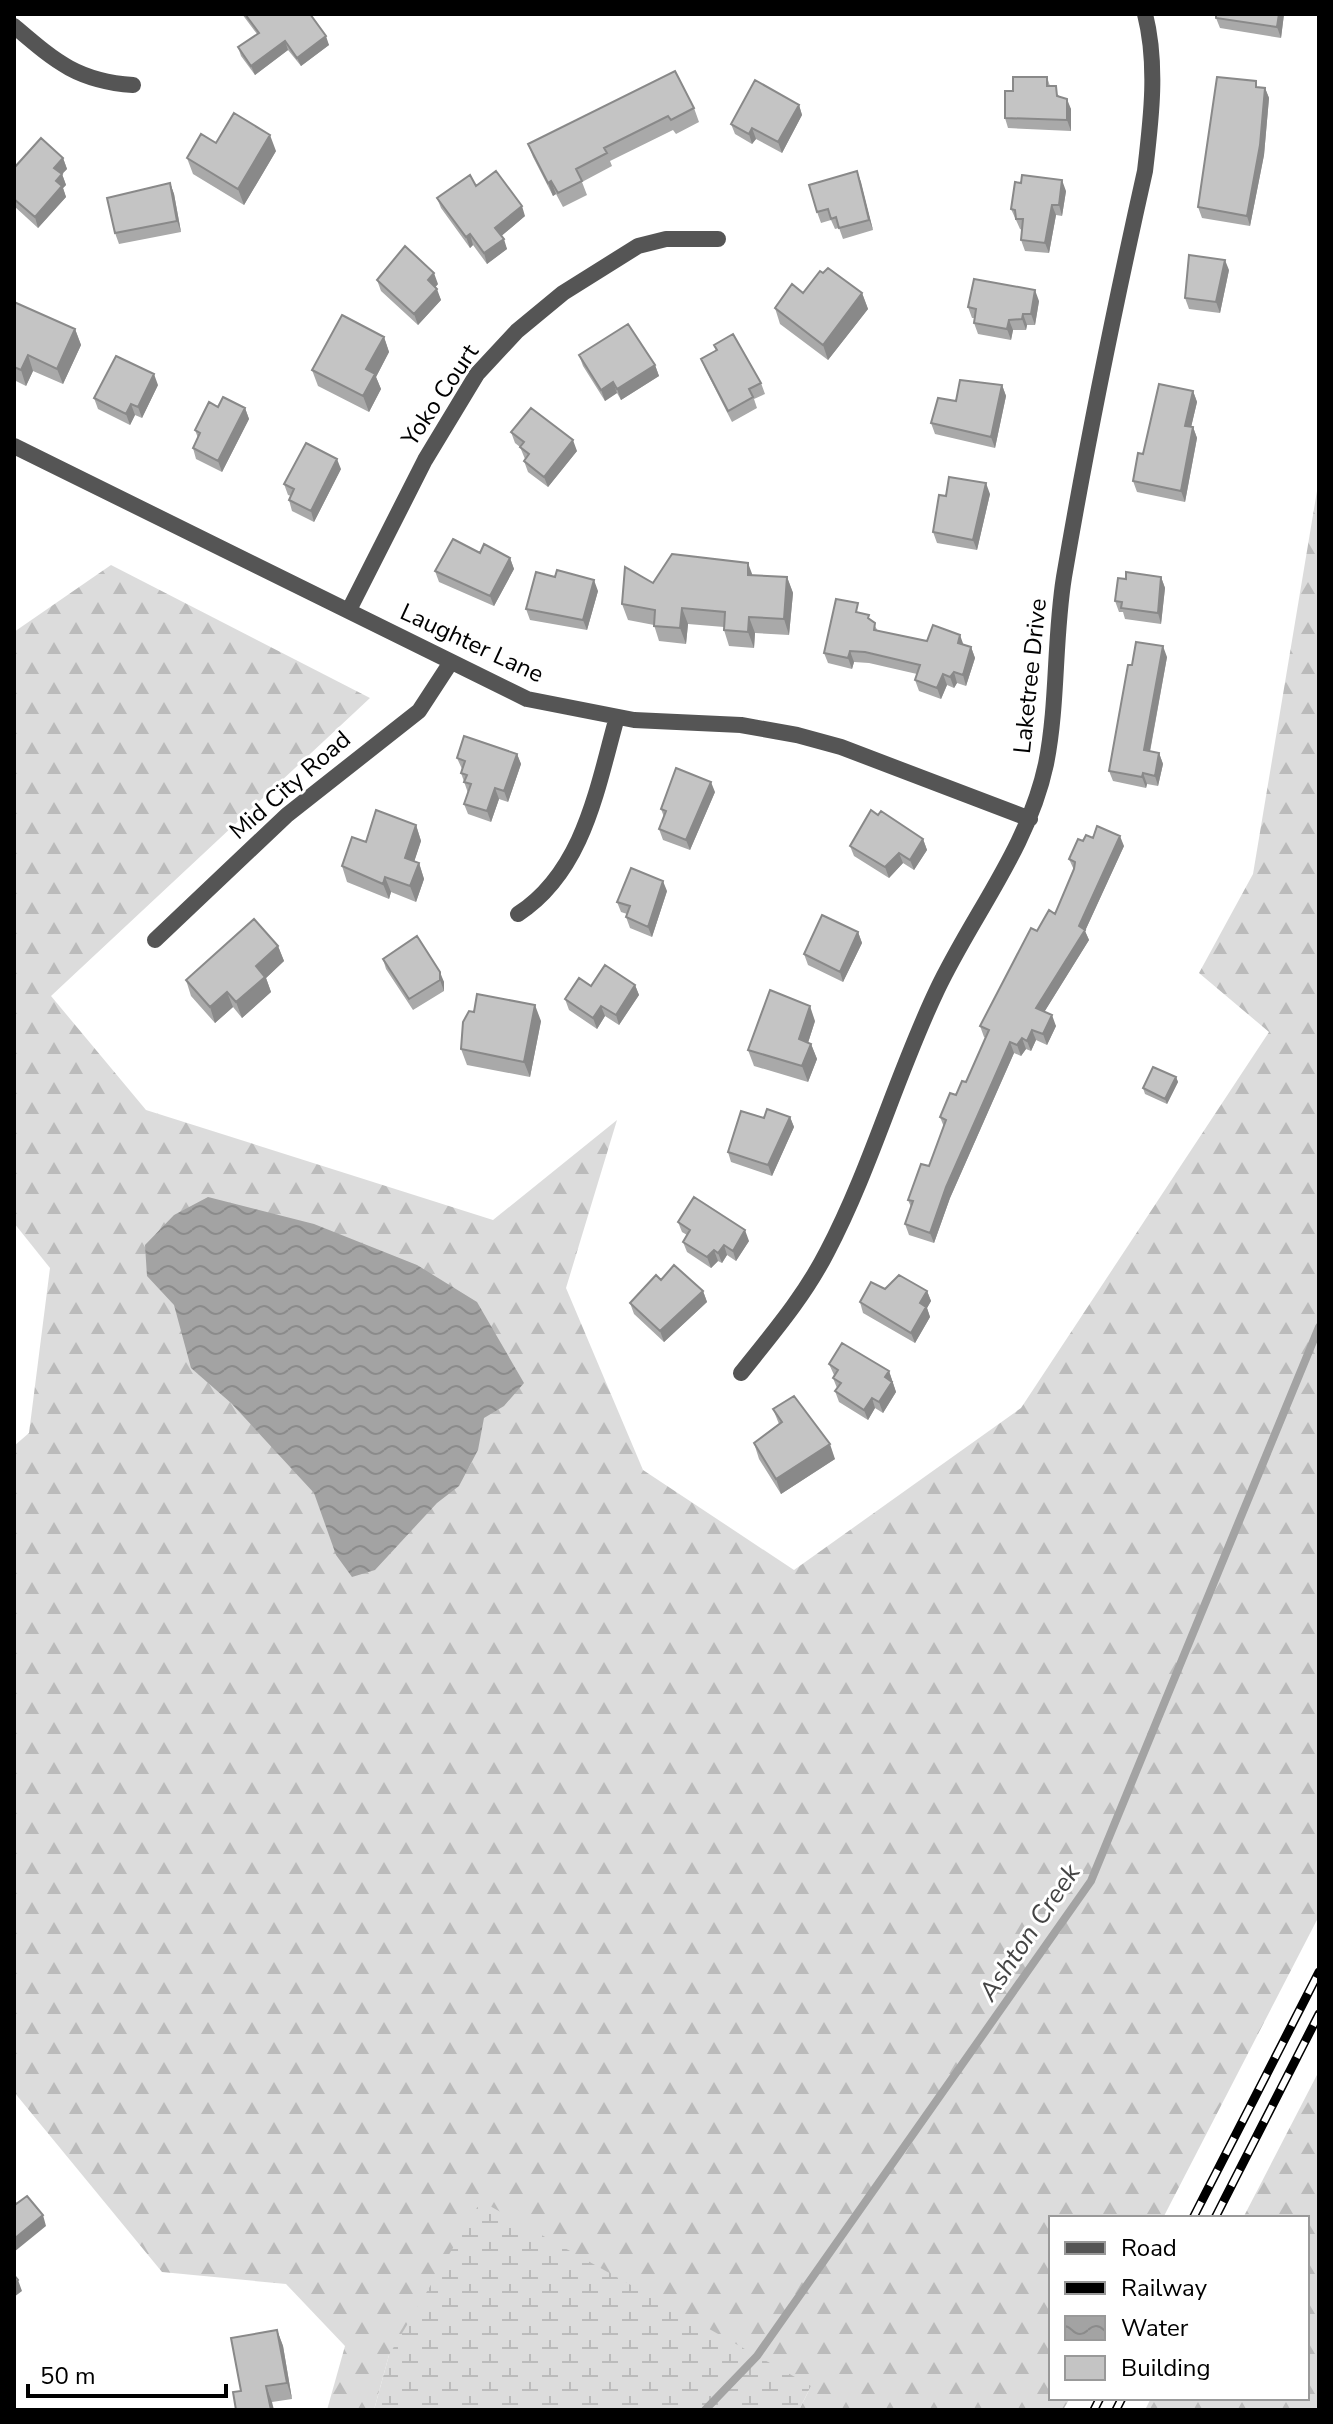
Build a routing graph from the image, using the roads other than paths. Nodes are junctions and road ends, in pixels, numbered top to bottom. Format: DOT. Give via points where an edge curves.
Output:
graph roads {
  1 [pos="1145,14"];
  2 [pos="14,26"];
  3 [pos="133,85"];
  4 [pos="718,239"];
  5 [pos="14,446"];
  6 [pos="349,610"];
  7 [pos="451,662"];
  8 [pos="617,717"];
  9 [pos="1030,819"];
  10 [pos="518,914"];
  11 [pos="155,940"];
  12 [pos="741,1373"];
  1 -- 9 [label="street, Laketree Drive" via="1152,116 1145,171 1064,579 1053,716"];
  2 -- 3 [label="street" via="79,75"];
  4 -- 6 [label="street, Yoko Court" via="666,239 638,246 563,293 517,331 477,374 425,460"];
  5 -- 6 [label="street, Laughter Lane"];
  6 -- 7 [label="street, Laughter Lane"];
  7 -- 8 [label="street, Laughter Lane" via="527,699"];
  7 -- 11 [label="street, Mid City Road" via="419,711 287,815"];
  8 -- 9 [label="street, Laughter Lane" via="741,725 797,735"];
  8 -- 10 [label="street" via="588,819 567,864 553,886"];
  9 -- 12 [label="street, Laketree Drive" via="933,998 826,1254 794,1307"];
}
